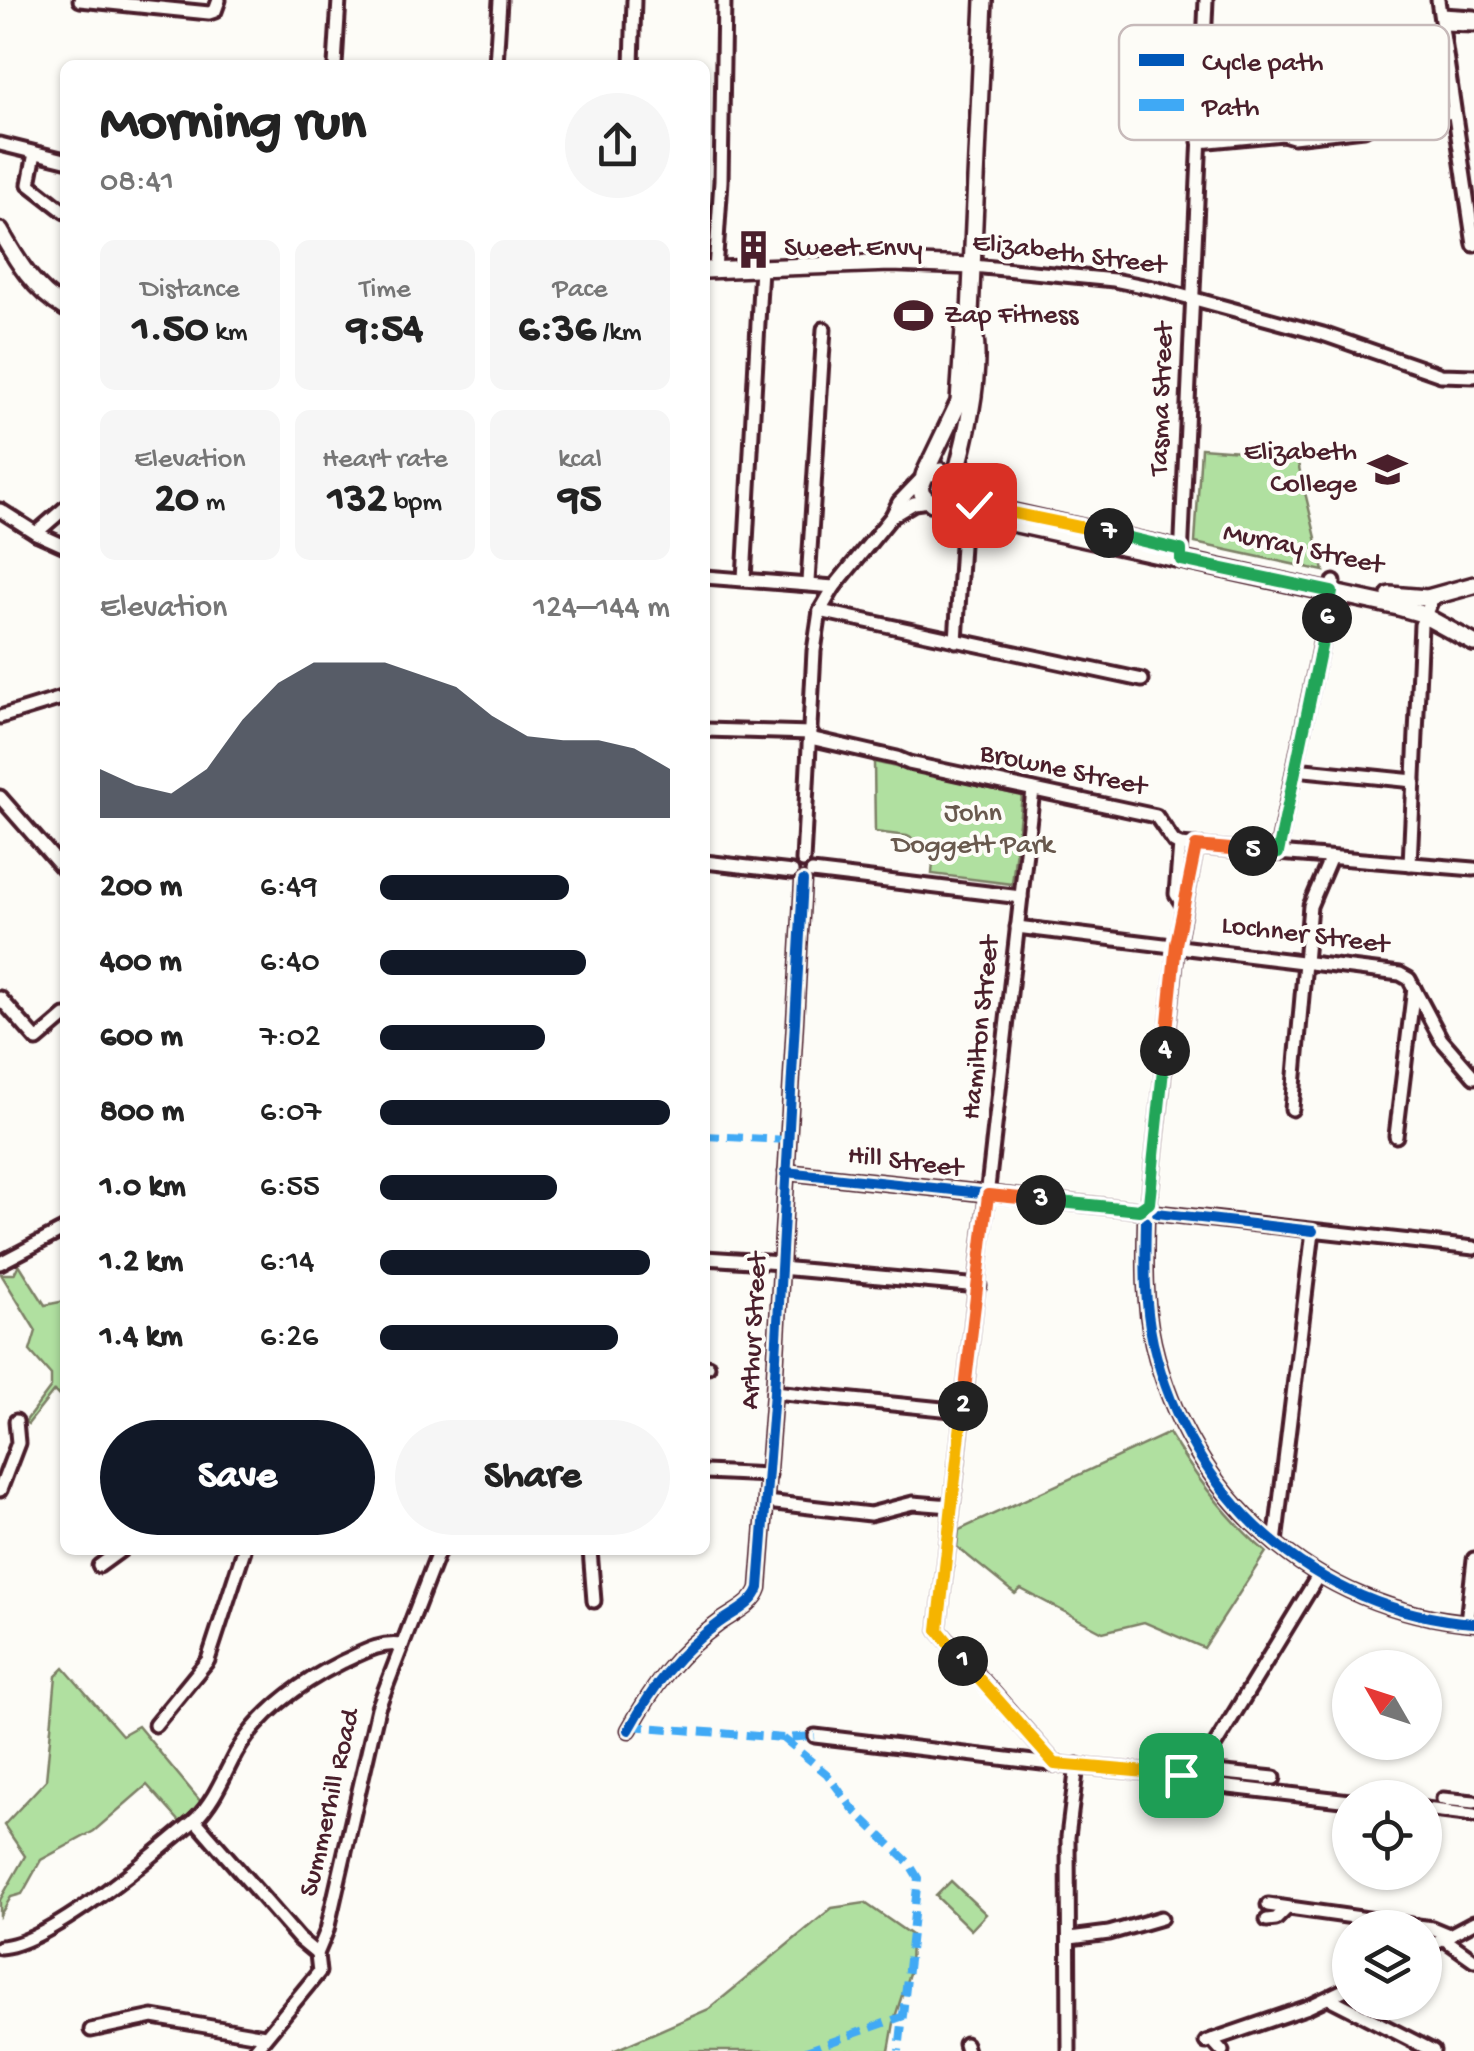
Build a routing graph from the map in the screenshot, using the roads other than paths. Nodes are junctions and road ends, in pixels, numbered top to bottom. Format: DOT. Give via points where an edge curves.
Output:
graph roads {
  1 [pos="80,0"];
  2 [pos="339,0"];
  3 [pos="500,0"];
  4 [pos="634,0"];
  5 [pos="724,0"];
  6 [pos="984,0"];
  7 [pos="1206,0"];
  8 [pos="1438,0"];
  9 [pos="217,6"];
  10 [pos="1474,17"];
  11 [pos="1441,20"];
  12 [pos="1205,25"];
  13 [pos="1442,25"];
  14 [pos="1474,25"];
  15 [pos="335,60"];
  16 [pos="496,60"];
  17 [pos="632,60"];
  18 [pos="1449,77"];
  19 [pos="1454,112"];
  20 [pos="1449,113"];
  21 [pos="1220,140"];
  22 [pos="1199,142"];
  23 [pos="0,144"];
  24 [pos="1474,148"];
  25 [pos="1460,151"];
  26 [pos="36,153"];
  27 [pos="60,159"];
  28 [pos="60,208"];
  29 [pos="0,231"];
  30 [pos="1474,245"];
  31 [pos="972,266"];
  32 [pos="761,268"];
  33 [pos="710,270"];
  34 [pos="1192,297"];
  35 [pos="60,305"];
  36 [pos="970,314"];
  37 [pos="824,329"];
  38 [pos="1474,376"];
  39 [pos="923,477"];
  40 [pos="953,486"];
  41 [pos="930,502"];
  42 [pos="0,510"];
  43 [pos="60,512"];
  44 [pos="964,513"];
  45 [pos="892,516"];
  46 [pos="36,533"];
  47 [pos="60,544"];
  48 [pos="1181,555"];
  49 [pos="710,577"];
  50 [pos="744,579"];
  51 [pos="808,582"];
  52 [pos="1474,585"];
  53 [pos="834,586"];
  54 [pos="1333,587"];
  55 [pos="1433,597"];
  56 [pos="820,611"];
  57 [pos="1423,616"];
  58 [pos="956,641"];
  59 [pos="1474,643"];
  60 [pos="1142,680"];
  61 [pos="60,699"];
  62 [pos="0,717"];
  63 [pos="710,730"];
  64 [pos="811,736"];
  65 [pos="1295,769"];
  66 [pos="1414,781"];
  67 [pos="1032,790"];
  68 [pos="0,797"];
  69 [pos="1180,845"];
  70 [pos="1196,846"];
  71 [pos="1278,853"];
  72 [pos="1330,860"];
  73 [pos="710,863"];
  74 [pos="1410,864"];
  75 [pos="60,865"];
  76 [pos="808,866"];
  77 [pos="1474,869"];
  78 [pos="792,872"];
  79 [pos="802,882"];
  80 [pos="1021,897"];
  81 [pos="1183,906"];
  82 [pos="1017,927"];
  83 [pos="1176,944"];
  84 [pos="1303,963"];
  85 [pos="1414,988"];
  86 [pos="0,998"];
  87 [pos="13,1013"];
  88 [pos="60,1021"];
  89 [pos="0,1024"];
  90 [pos="1474,1077"];
  91 [pos="1292,1108"];
  92 [pos="1396,1136"];
  93 [pos="786,1172"];
  94 [pos="988,1195"];
  95 [pos="1148,1212"];
  96 [pos="60,1231"];
  97 [pos="1313,1231"];
  98 [pos="1474,1248"];
  99 [pos="710,1258"];
  100 [pos="0,1263"];
  101 [pos="781,1265"];
  102 [pos="979,1286"];
  103 [pos="774,1392"];
  104 [pos="962,1411"];
  105 [pos="22,1428"];
  106 [pos="710,1472"];
  107 [pos="769,1475"];
  108 [pos="0,1490"];
  109 [pos="767,1502"];
  110 [pos="951,1506"];
  111 [pos="1275,1542"];
  112 [pos="114,1555"];
  113 [pos="242,1555"];
  114 [pos="437,1555"];
  115 [pos="594,1555"];
  116 [pos="1474,1559"];
  117 [pos="100,1566"];
  118 [pos="1318,1576"];
  119 [pos="594,1602"];
  120 [pos="1470,1622"];
  121 [pos="402,1645"];
  122 [pos="155,1725"];
  123 [pos="630,1730"];
  124 [pos="815,1736"];
  125 [pos="1055,1764"];
  126 [pos="1077,1765"];
  127 [pos="1200,1774"];
  128 [pos="1274,1778"];
  129 [pos="1443,1798"];
  130 [pos="1332,1799"];
  131 [pos="1474,1802"];
  132 [pos="1442,1812"];
  133 [pos="1474,1815"];
  134 [pos="195,1820"];
  135 [pos="1268,1905"];
  136 [pos="1286,1910"];
  137 [pos="1160,1918"];
  138 [pos="1267,1920"];
  139 [pos="1474,1922"];
  140 [pos="1446,1937"];
  141 [pos="1070,1938"];
  142 [pos="1442,1939"];
  143 [pos="0,1947"];
  144 [pos="317,1954"];
  145 [pos="1474,1960"];
  146 [pos="1330,1998"];
  147 [pos="91,2030"];
  148 [pos="265,2036"];
  149 [pos="254,2051"];
  150 [pos="1070,2051"];
  151 [pos="1222,2051"];
  152 [pos="1433,2051"];
  1 -- 9 [label="street"];
  2 -- 15 [label="street"];
  3 -- 16 [label="street"];
  4 -- 17 [label="street"];
  5 -- 33 [label="street" via="722,136"];
  6 -- 31 [label="main road"];
  7 -- 12 [label="street, Tasma Street"];
  8 -- 11 [label="street"];
  10 -- 11 [label="street"];
  11 -- 13 [label="street"];
  11 -- 14 [label="street"];
  18 -- 19 [label="street"];
  19 -- 20 [label="street"];
  19 -- 25 [label="street"];
  21 -- 22 [label="street"];
  22 -- 34 [label="street, Tasma Street"];
  23 -- 26 [label="street"];
  24 -- 25 [label="street"];
  25 -- 30 [label="street"];
  26 -- 27 [label="street"];
  26 -- 28 [label="street" via="30,184"];
  29 -- 35 [label="main road" via="32,281"];
  31 -- 32 [label="main road, Elizabeth Street"];
  31 -- 34 [label="street, Elizabeth Street" via="1114,280"];
  31 -- 36 [label="main road"];
  32 -- 33 [label="main road, Elizabeth Street"];
  32 -- 50 [label="street"];
  34 -- 38 [label="street, Elizabeth Street" via="1441,374"];
  34 -- 48 [label="street, Tasma Street"];
  36 -- 39 [label="main road" via="956,411"];
  36 -- 40 [label="main road" via="971,408"];
  37 -- 51 [label="street"];
  39 -- 40 [label="main road" via="941,471"];
  39 -- 41 [label="main road" via="921,493"];
  39 -- 45 [label="street"];
  40 -- 41 [label="main road" via="946,500"];
  40 -- 48 [label="main road, Murray Street" via="969,504"];
  41 -- 44 [label="main road, Murray Street"];
  41 -- 45 [label="street"];
  42 -- 46 [label="street"];
  43 -- 46 [label="street"];
  44 -- 48 [label="main road, Murray Street"];
  44 -- 58 [label="street"];
  45 -- 53 [label="street"];
  46 -- 47 [label="street"];
  48 -- 54 [label="main road, Murray Street"];
  49 -- 50 [label="street"];
  50 -- 51 [label="street"];
  51 -- 53 [label="street"];
  52 -- 55 [label="main road, Murray Street"];
  53 -- 56 [label="street"];
  54 -- 55 [label="main road, Murray Street"];
  54 -- 57 [label="main road, Murray Street"];
  54 -- 65 [label="street"];
  55 -- 57 [label="street"];
  56 -- 58 [label="street"];
  56 -- 64 [label="street"];
  57 -- 59 [label="main road, Murray Street"];
  57 -- 66 [label="street"];
  58 -- 60 [label="street"];
  61 -- 62 [label="street"];
  63 -- 64 [label="street, Browne Street"];
  64 -- 67 [label="street, Browne Street"];
  64 -- 76 [label="street"];
  65 -- 66 [label="street"];
  65 -- 71 [label="street"];
  66 -- 74 [label="street"];
  67 -- 69 [label="street, Browne Street" via="1156,816"];
  67 -- 80 [label="street, Hamilton Street"];
  68 -- 75 [label="street"];
  69 -- 70 [label="street"];
  69 -- 81 [label="street" via="1176,894"];
  70 -- 71 [label="street"];
  70 -- 81 [label="street"];
  71 -- 72 [label="street"];
  72 -- 74 [label="street"];
  72 -- 84 [label="street" via="1310,906"];
  73 -- 78 [label="street"];
  74 -- 77 [label="street"];
  76 -- 78 [label="street" via="795,864"];
  76 -- 79 [label="street" via="810,877"];
  76 -- 80 [label="street"];
  78 -- 79 [label="street"];
  79 -- 93 [label="street, Arthur Street"];
  80 -- 82 [label="street, Hamilton Street"];
  81 -- 83 [label="street"];
  82 -- 83 [label="street, Lochner Street"];
  82 -- 94 [label="street, Hamilton Street"];
  83 -- 84 [label="street, Lochner Street"];
  83 -- 95 [label="street"];
  84 -- 85 [label="street, Lochner Street" via="1400,974"];
  84 -- 91 [label="street"];
  85 -- 90 [label="street, Lochner Street" via="1441,1038"];
  85 -- 92 [label="street"];
  86 -- 87 [label="street"];
  87 -- 88 [label="street" via="37,1040"];
  87 -- 89 [label="street"];
  93 -- 94 [label="street, Hill Street"];
  93 -- 101 [label="street, Arthur Street"];
  94 -- 95 [label="street, Hill Street"];
  94 -- 102 [label="street, Hamilton Street"];
  95 -- 97 [label="street, Hill Street"];
  95 -- 111 [label="street" via="1147,1309 1172,1405 1216,1481"];
  96 -- 100 [label="street"];
  97 -- 98 [label="street, Hill Street"];
  97 -- 111 [label="street"];
  99 -- 101 [label="street"];
  101 -- 102 [label="street"];
  101 -- 103 [label="street, Arthur Street"];
  102 -- 104 [label="street, Hamilton Street"];
  103 -- 104 [label="street"];
  103 -- 107 [label="street, Arthur Street"];
  104 -- 110 [label="street, Hamilton Street"];
  105 -- 108 [label="street"];
  106 -- 107 [label="street"];
  107 -- 109 [label="street, Arthur Street"];
  109 -- 110 [label="street" via="870,1514 902,1504"];
  109 -- 123 [label="street, Arthur Street" via="758,1594 686,1647"];
  110 -- 125 [label="street, Hamilton Street" via="938,1630"];
  111 -- 118 [label="street"];
  112 -- 117 [label="street"];
  113 -- 122 [label="street" via="208,1660"];
  114 -- 121 [label="street, Summerhill Road"];
  115 -- 119 [label="street"];
  116 -- 120 [label="street"];
  118 -- 120 [label="street" via="1398,1610"];
  118 -- 127 [label="street"];
  121 -- 134 [label="street" via="371,1648 293,1690 253,1730"];
  121 -- 144 [label="street, Summerhill Road" via="378,1708"];
  124 -- 125 [label="street"];
  125 -- 126 [label="street"];
  126 -- 127 [label="street"];
  126 -- 141 [label="street" via="1068,1837"];
  127 -- 128 [label="street"];
  127 -- 130 [label="street" via="1212,1785"];
  129 -- 131 [label="street"];
  132 -- 133 [label="street"];
  134 -- 143 [label="street" via="120,1882 23,1943"];
  134 -- 144 [label="street"];
  135 -- 136 [label="street"];
  136 -- 138 [label="street"];
  136 -- 140 [label="street" via="1432,1928"];
  137 -- 141 [label="street"];
  139 -- 140 [label="street"];
  140 -- 142 [label="street"];
  140 -- 145 [label="street"];
  141 -- 150 [label="street"];
  144 -- 148 [label="street, Summerhill Road" via="313,1982"];
  146 -- 151 [label="street" via="1209,2041"];
  146 -- 152 [label="street"];
  147 -- 148 [label="street" via="153,2017"];
  148 -- 149 [label="street, Summerhill Road"];
}
